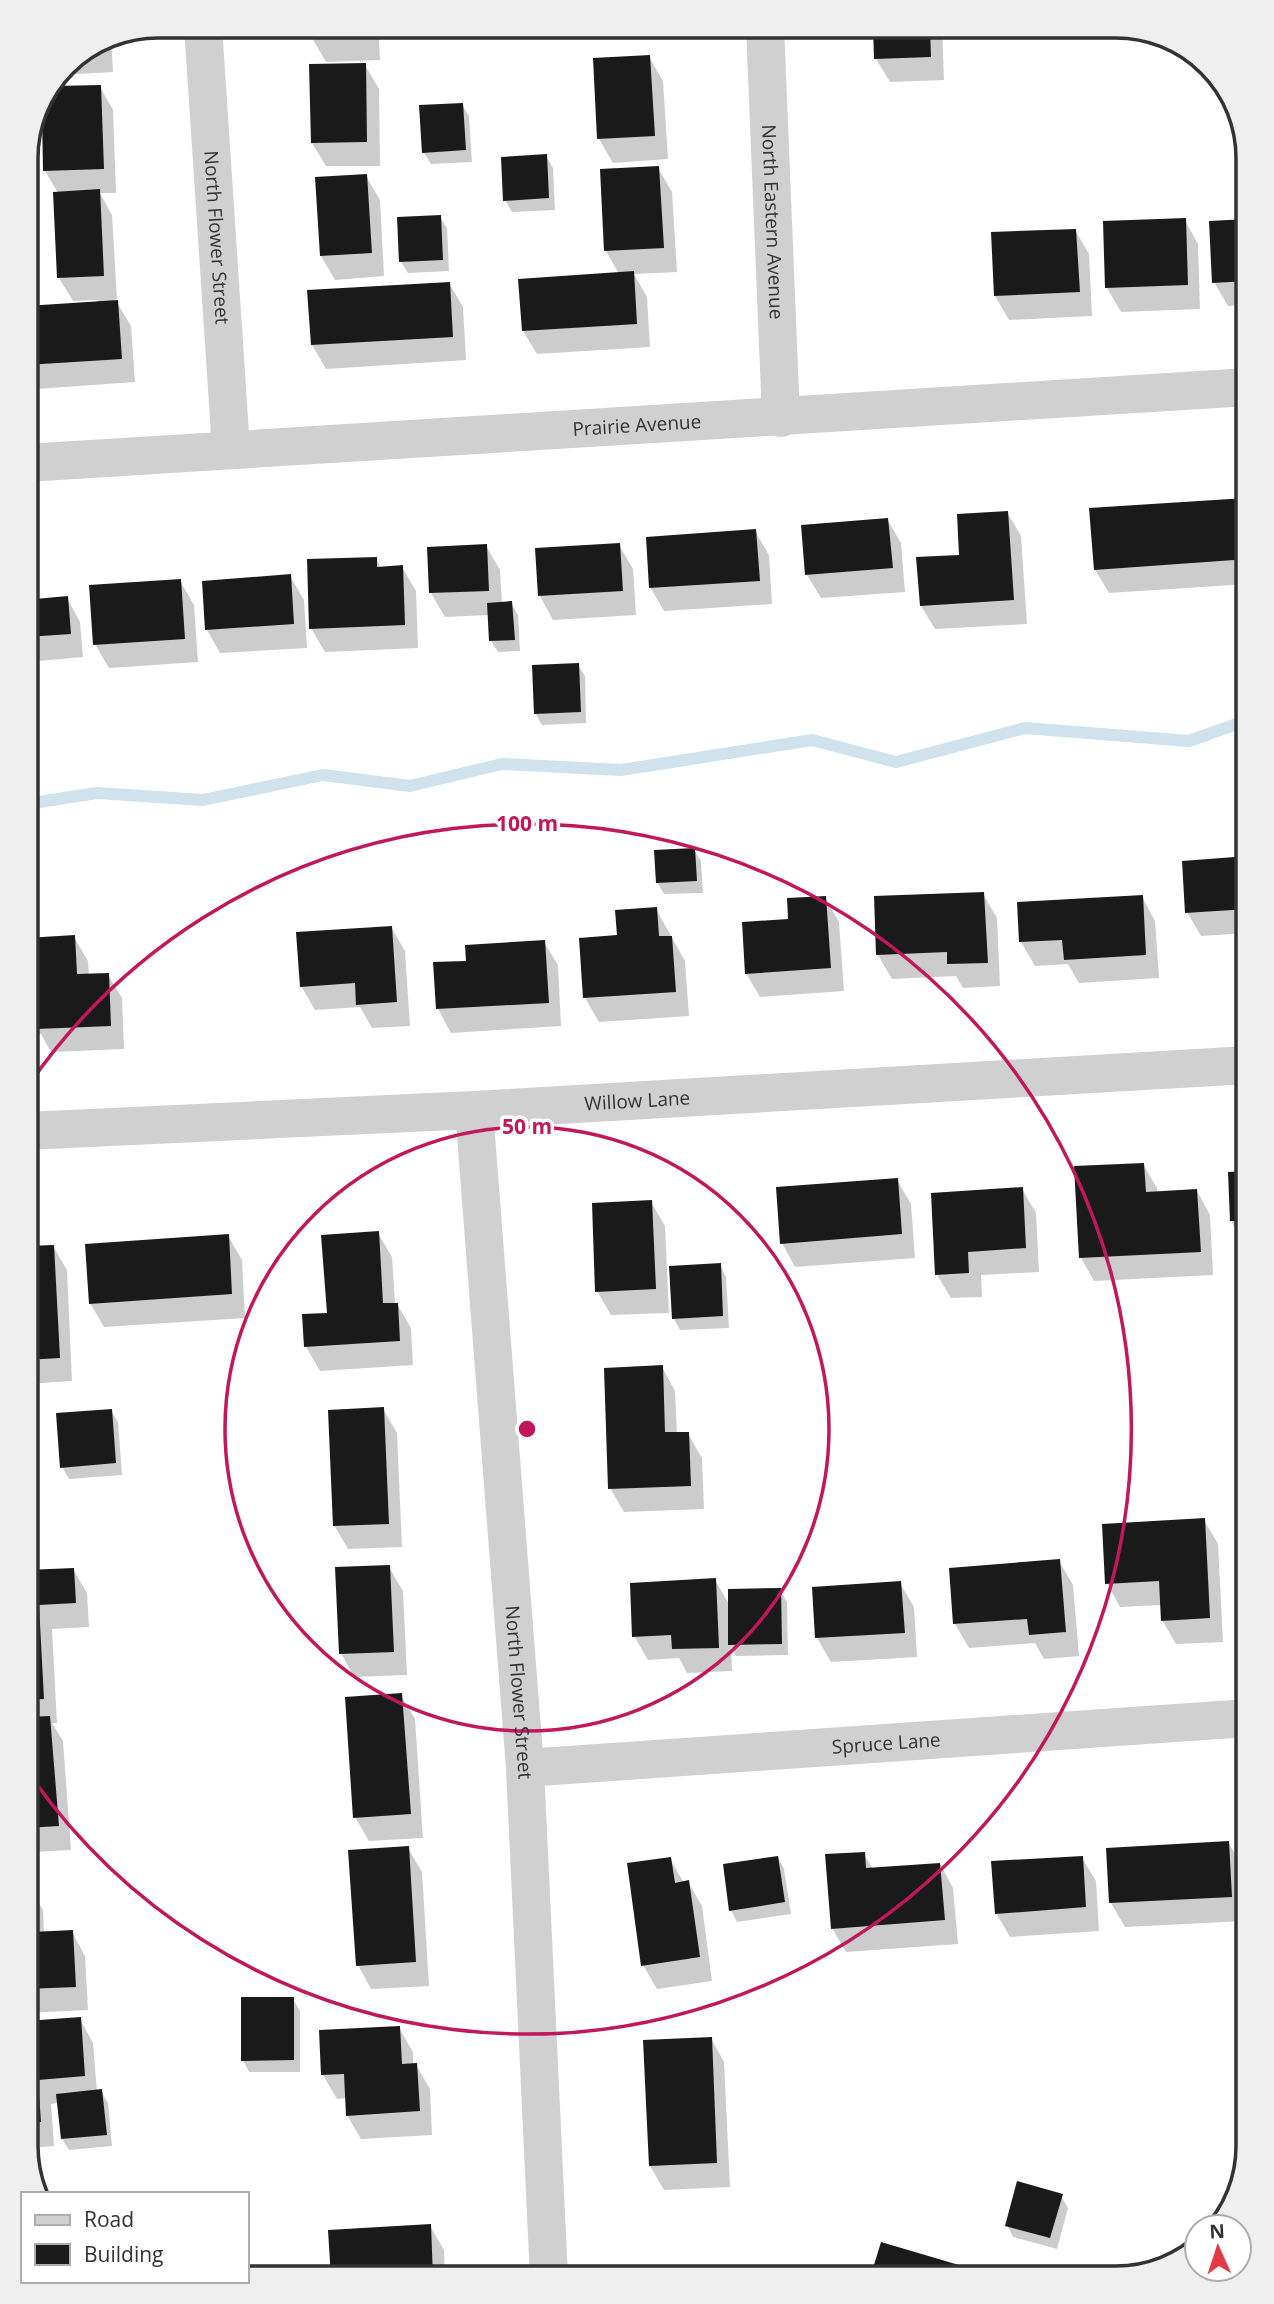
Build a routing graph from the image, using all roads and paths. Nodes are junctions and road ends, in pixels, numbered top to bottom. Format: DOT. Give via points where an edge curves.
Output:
graph roads {
  1 [pos="204,38"];
  2 [pos="766,39"];
  3 [pos="1236,388"];
  4 [pos="781,418"];
  5 [pos="231,449"];
  6 [pos="39,462"];
  7 [pos="1236,1066"];
  8 [pos="474,1110"];
  9 [pos="39,1130"];
  10 [pos="1236,1719"];
  11 [pos="525,1768"];
  12 [pos="548,2265"];
  1 -- 5 [label="street, North Flower Street"];
  2 -- 4 [label="street, North Eastern Avenue"];
  3 -- 4 [label="street, Prairie Avenue"];
  4 -- 5 [label="street, Prairie Avenue"];
  5 -- 6 [label="street, Prairie Avenue"];
  7 -- 8 [label="street, Willow Lane"];
  8 -- 9 [label="street, Willow Lane"];
  8 -- 11 [label="street, North Flower Street"];
  10 -- 11 [label="street, Spruce Lane"];
  11 -- 12 [label="street, North Flower Street"];
}
